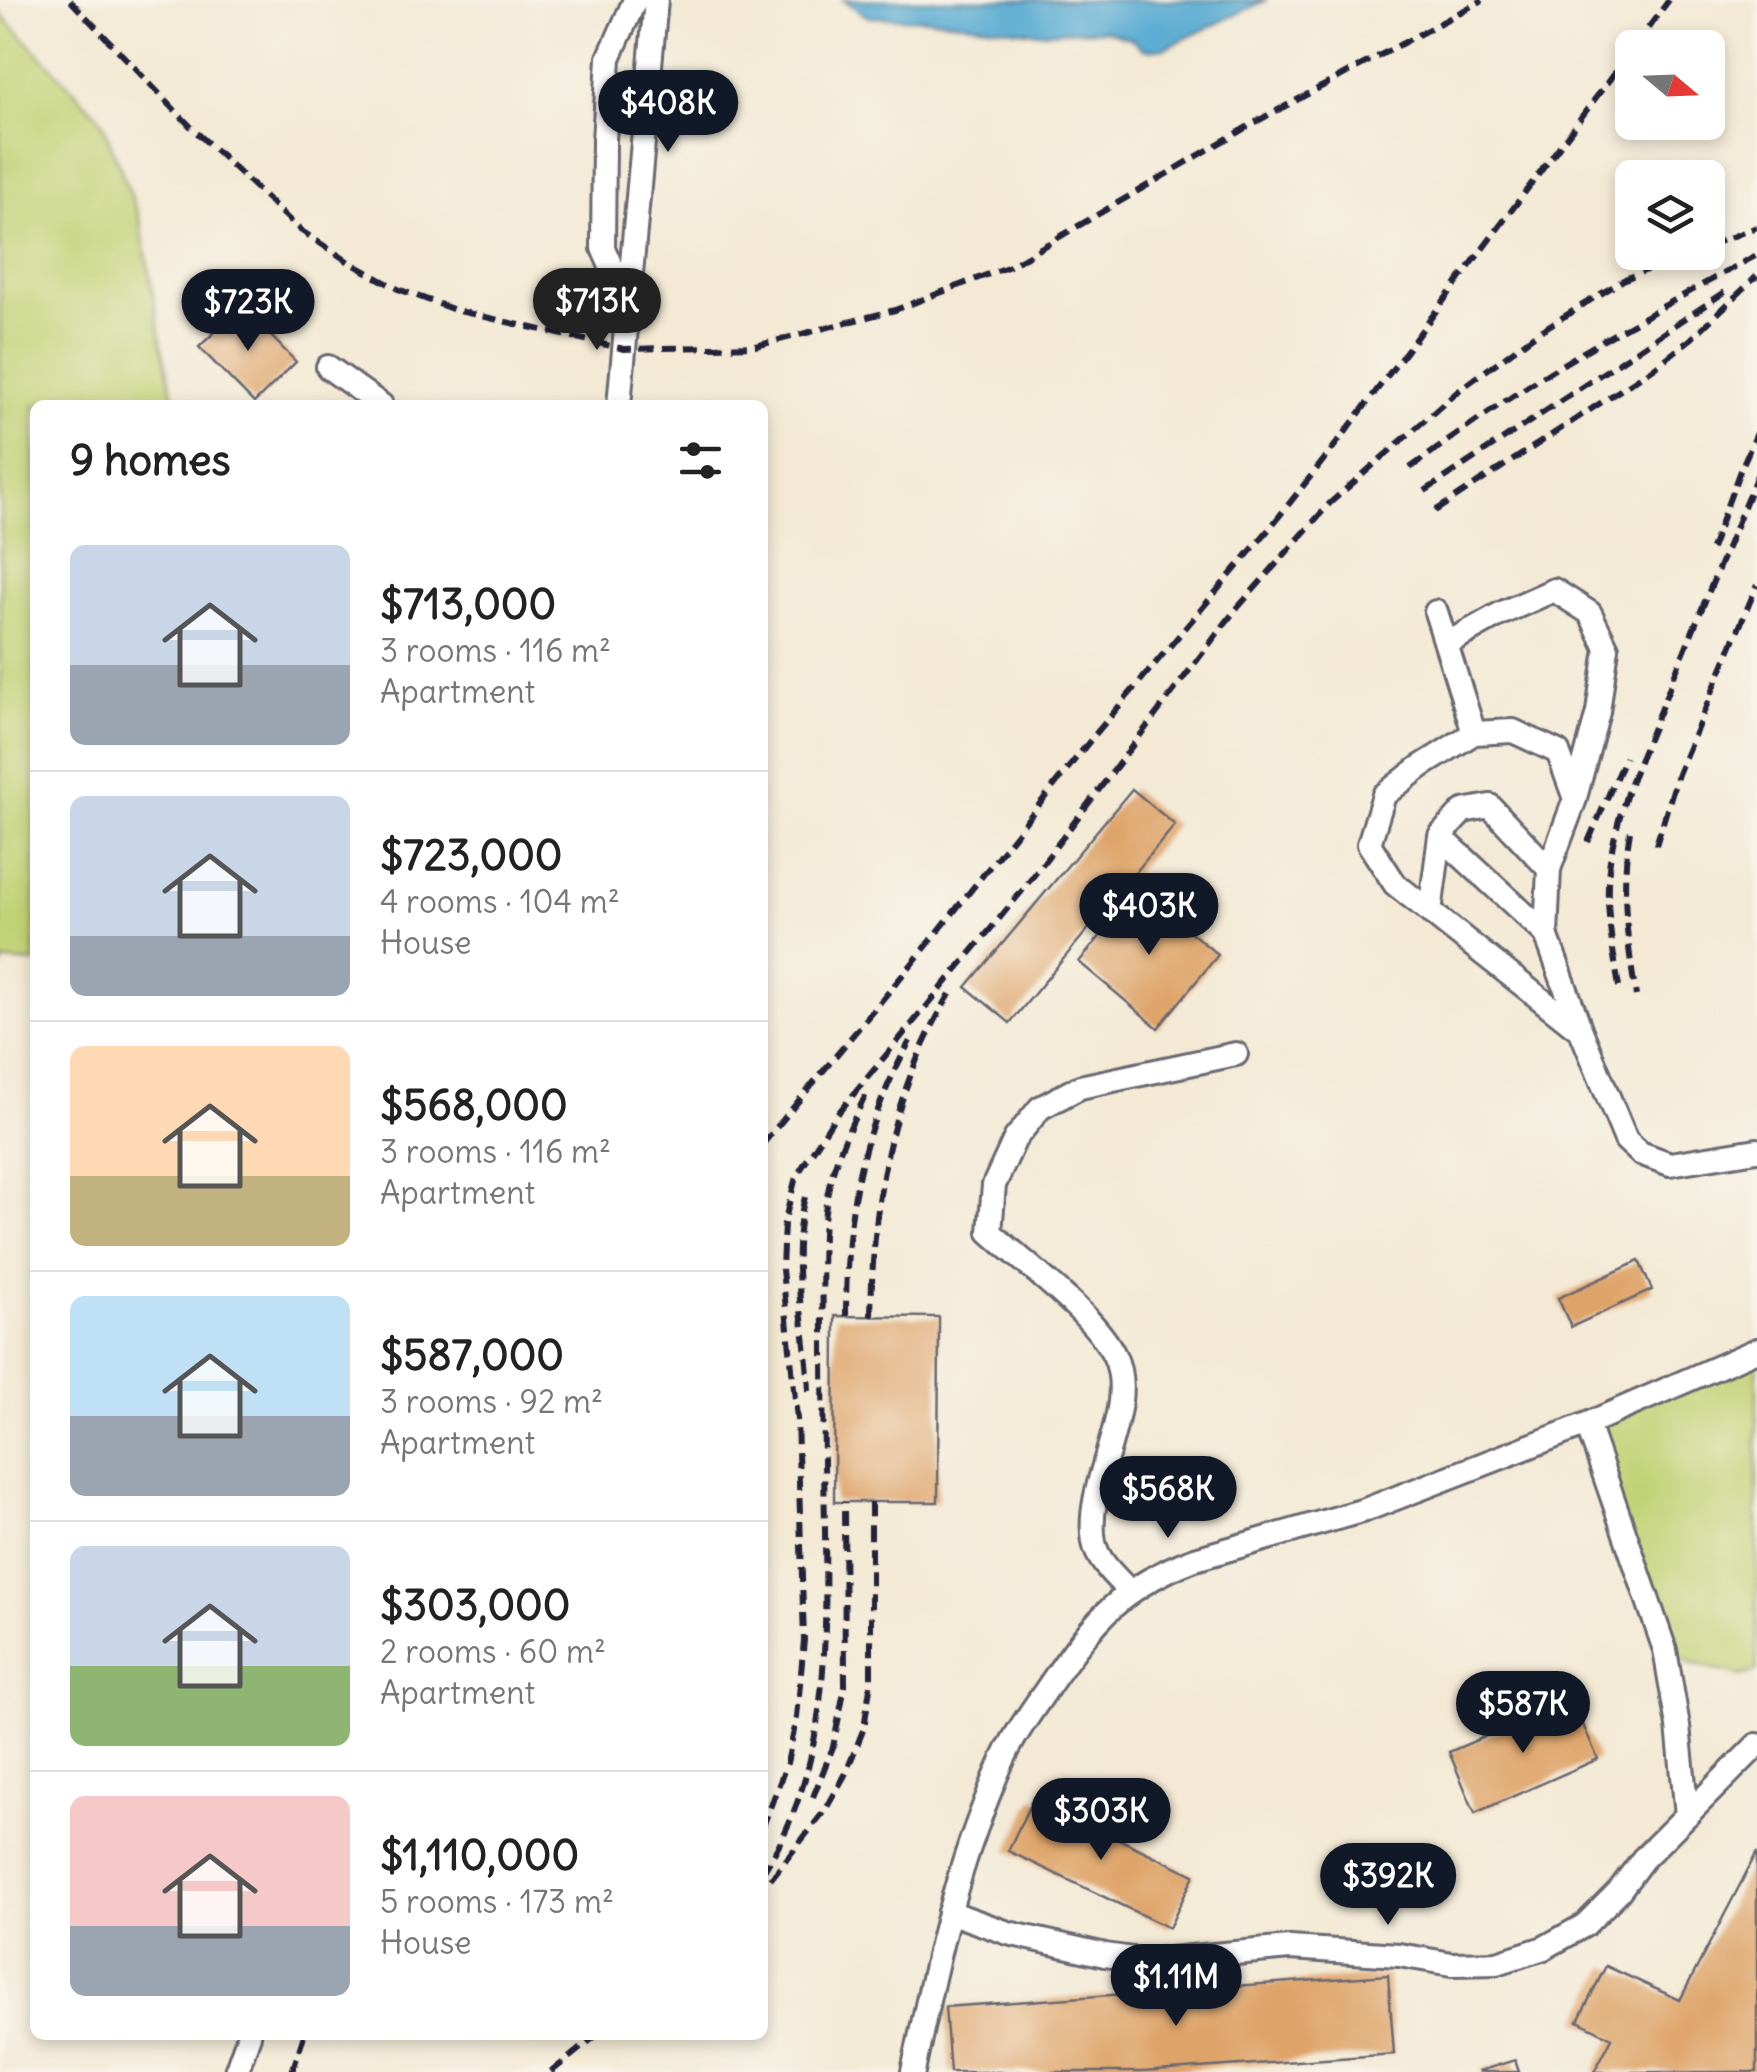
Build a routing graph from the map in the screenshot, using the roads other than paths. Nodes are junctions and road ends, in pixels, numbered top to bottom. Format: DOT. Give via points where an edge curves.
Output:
graph roads {
  1 [pos="635,0"];
  2 [pos="656,0"];
  3 [pos="628,305"];
  4 [pos="328,367"];
  5 [pos="374,400"];
  6 [pos="619,400"];
  7 [pos="1436,612"];
  8 [pos="1446,644"];
  9 [pos="1474,733"];
  10 [pos="1574,798"];
  11 [pos="1440,836"];
  12 [pos="1549,869"];
  13 [pos="1430,912"];
  14 [pos="1546,934"];
  15 [pos="1581,1032"];
  16 [pos="1236,1054"];
  17 [pos="1757,1150"];
  18 [pos="1757,1350"];
  19 [pos="1586,1424"];
  20 [pos="1128,1591"];
  21 [pos="1757,1745"];
  22 [pos="1686,1816"];
  23 [pos="949,1912"];
  24 [pos="247,2040"];
  25 [pos="236,2072"];
  26 [pos="914,2072"];
  1 -- 3 [label="street" via="610,58 604,142 603,248"];
  2 -- 3 [label="street"];
  3 -- 6 [label="street"];
  4 -- 5 [label="street"];
  7 -- 8 [label="street"];
  8 -- 9 [label="street"];
  8 -- 10 [label="street" via="1554,590 1590,613 1607,648"];
  9 -- 10 [label="street" via="1513,731 1558,752"];
  9 -- 13 [label="street" via="1384,795 1368,844 1394,884"];
  10 -- 12 [label="street"];
  11 -- 12 [label="street" via="1463,811 1490,806"];
  11 -- 13 [label="street"];
  11 -- 14 [label="street"];
  12 -- 14 [label="street"];
  13 -- 15 [label="street"];
  14 -- 15 [label="street"];
  15 -- 17 [label="street" via="1626,1140 1640,1153 1670,1164"];
  16 -- 20 [label="street" via="1080,1087 1040,1108 1015,1139 994,1185 990,1232 1087,1318 1114,1356 1119,1412 1094,1500 1094,1544"];
  18 -- 19 [label="street"];
  19 -- 20 [label="street" via="1365,1510 1168,1569"];
  19 -- 22 [label="street" via="1665,1650"];
  20 -- 23 [label="street" via="1076,1646 1010,1746"];
  21 -- 22 [label="street"];
  22 -- 23 [label="street" via="1584,1926 1497,1964 1290,1948 1147,1961 1008,1933"];
  23 -- 26 [label="street"];
  24 -- 25 [label="street"];
}
